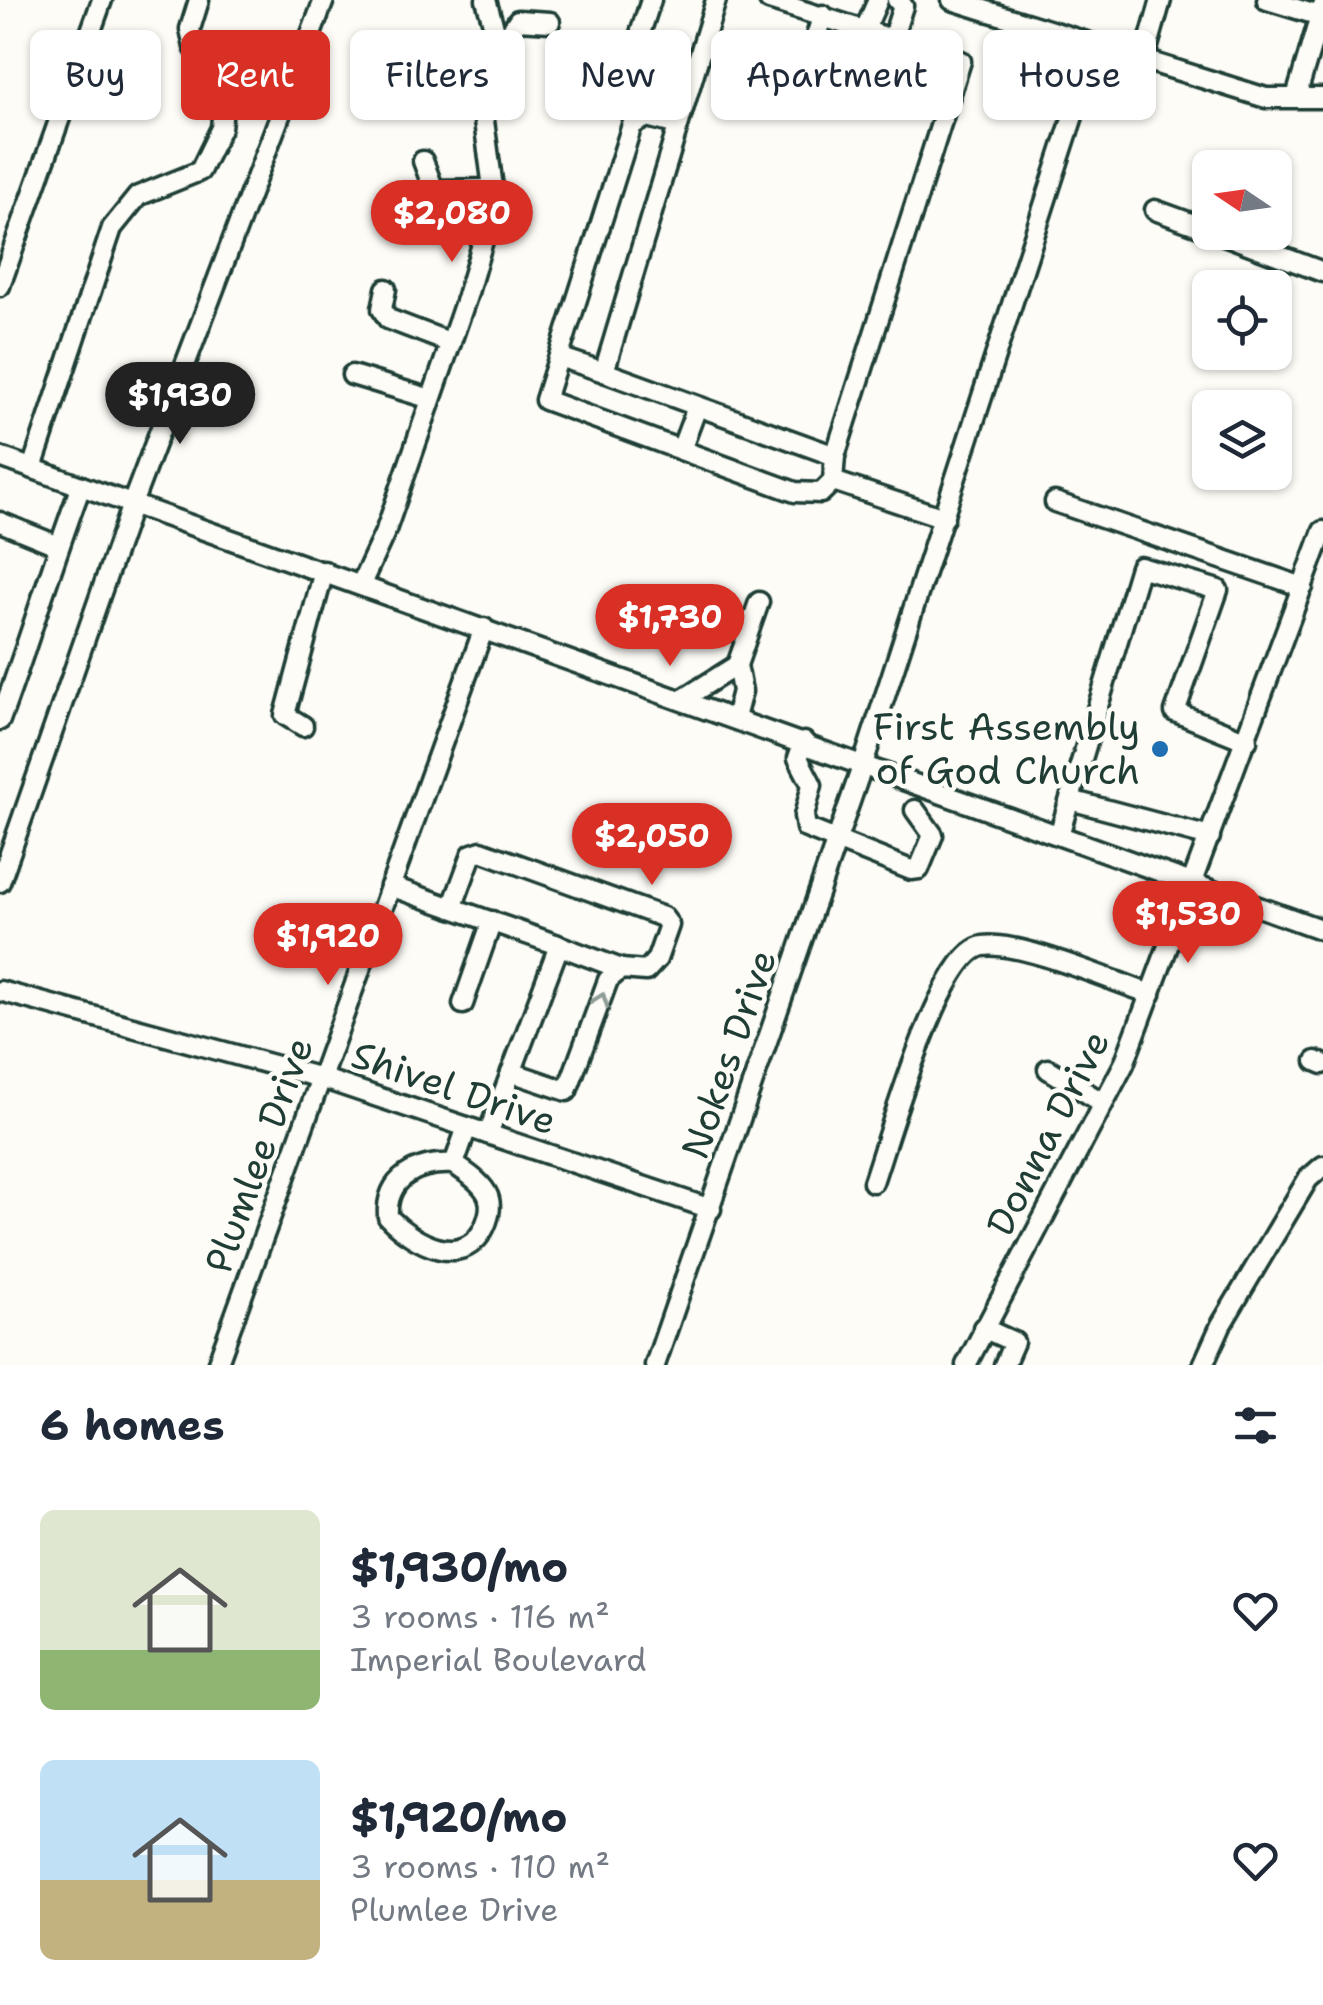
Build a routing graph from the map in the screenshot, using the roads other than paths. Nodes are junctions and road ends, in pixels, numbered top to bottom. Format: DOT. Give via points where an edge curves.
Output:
graph roads {
  1 [pos="102,0"];
  2 [pos="199,0"];
  3 [pos="324,0"];
  4 [pos="486,0"];
  5 [pos="651,0"];
  6 [pos="716,0"];
  7 [pos="769,0"];
  8 [pos="878,0"];
  9 [pos="896,0"];
  10 [pos="952,0"];
  11 [pos="1161,0"];
  12 [pos="1267,0"];
  13 [pos="977,4"];
  14 [pos="803,10"];
  15 [pos="1322,11"];
  16 [pos="823,15"];
  17 [pos="550,22"];
  18 [pos="844,22"];
  19 [pos="867,29"];
  20 [pos="495,30"];
  21 [pos="511,30"];
  22 [pos="641,30"];
  23 [pos="870,30"];
  24 [pos="895,30"];
  25 [pos="1052,30"];
  26 [pos="1152,30"];
  27 [pos="1156,64"];
  28 [pos="1296,98"];
  29 [pos="1323,98"];
  30 [pos="486,120"];
  31 [pos="942,120"];
  32 [pos="1072,120"];
  33 [pos="678,125"];
  34 [pos="422,161"];
  35 [pos="493,189"];
  36 [pos="1155,210"];
  37 [pos="1192,223"];
  38 [pos="1264,250"];
  39 [pos="1323,272"];
  40 [pos="0,286"];
  41 [pos="386,289"];
  42 [pos="451,343"];
  43 [pos="559,357"];
  44 [pos="604,372"];
  45 [pos="352,374"];
  46 [pos="432,399"];
  47 [pos="697,407"];
  48 [pos="680,450"];
  49 [pos="835,456"];
  50 [pos="0,457"];
  51 [pos="32,468"];
  52 [pos="833,481"];
  53 [pos="82,486"];
  54 [pos="1056,502"];
  55 [pos="132,504"];
  56 [pos="944,518"];
  57 [pos="0,522"];
  58 [pos="1323,532"];
  59 [pos="59,546"];
  60 [pos="1202,553"];
  61 [pos="324,572"];
  62 [pos="1193,582"];
  63 [pos="360,584"];
  64 [pos="1302,587"];
  65 [pos="759,602"];
  66 [pos="484,628"];
  67 [pos="736,665"];
  68 [pos="683,699"];
  69 [pos="735,718"];
  70 [pos="0,720"];
  71 [pos="303,726"];
  72 [pos="1246,741"];
  73 [pos="804,742"];
  74 [pos="863,764"];
  75 [pos="1070,800"];
  76 [pos="915,810"];
  77 [pos="1060,834"];
  78 [pos="1210,837"];
  79 [pos="836,841"];
  80 [pos="0,882"];
  81 [pos="1195,883"];
  82 [pos="390,886"];
  83 [pos="452,908"];
  84 [pos="492,921"];
  85 [pos="1323,930"];
  86 [pos="555,944"];
  87 [pos="621,969"];
  88 [pos="0,991"];
  89 [pos="1152,994"];
  90 [pos="463,1004"];
  91 [pos="1048,1069"];
  92 [pos="511,1072"];
  93 [pos="321,1078"];
  94 [pos="1103,1103"];
  95 [pos="467,1127"];
  96 [pos="488,1134"];
  97 [pos="454,1164"];
  98 [pos="1323,1166"];
  99 [pos="872,1182"];
  100 [pos="711,1209"];
  101 [pos="984,1328"];
  102 [pos="217,1365"];
  103 [pos="655,1365"];
  104 [pos="966,1365"];
  105 [pos="1004,1365"];
  106 [pos="1203,1365"];
  1 -- 40 [label="street"];
  2 -- 51 [label="street" via="190,29 224,97 221,128 200,172 138,196 112,228"];
  3 -- 55 [label="street"];
  4 -- 20 [label="street"];
  5 -- 22 [label="street"];
  6 -- 33 [label="street"];
  7 -- 14 [label="street"];
  8 -- 19 [label="street"];
  9 -- 24 [label="street" via="902,6"];
  10 -- 13 [label="street"];
  11 -- 26 [label="street"];
  12 -- 15 [label="street"];
  13 -- 25 [label="street"];
  14 -- 16 [label="street"];
  14 -- 18 [label="street" via="819,2 834,7"];
  15 -- 28 [label="street"];
  16 -- 18 [label="street"];
  16 -- 19 [label="street" via="815,54 824,63 840,68 848,62"];
  17 -- 21 [label="street" via="518,20"];
  18 -- 19 [label="street"];
  19 -- 23 [label="street"];
  27 -- 28 [label="street" via="1266,98"];
  28 -- 29 [label="street"];
  30 -- 35 [label="street"];
  31 -- 49 [label="street"];
  32 -- 56 [label="street, Nokes Drive"];
  33 -- 43 [label="street" via="646,117 632,125"];
  33 -- 44 [label="street"];
  34 -- 35 [label="street" via="434,190"];
  35 -- 42 [label="street"];
  36 -- 37 [label="street"];
  38 -- 39 [label="street"];
  41 -- 42 [label="street" via="382,309 388,319"];
  42 -- 46 [label="street"];
  43 -- 44 [label="street"];
  43 -- 48 [label="street" via="546,400"];
  44 -- 47 [label="street"];
  45 -- 46 [label="street"];
  46 -- 63 [label="street"];
  47 -- 48 [label="street"];
  47 -- 49 [label="street"];
  48 -- 52 [label="street" via="795,492 821,493"];
  49 -- 52 [label="street"];
  50 -- 51 [label="street"];
  51 -- 53 [label="street"];
  52 -- 56 [label="street"];
  53 -- 55 [label="street"];
  53 -- 59 [label="street"];
  54 -- 60 [label="street"];
  55 -- 61 [label="street"];
  55 -- 80 [label="street"];
  56 -- 74 [label="street, Nokes Drive"];
  57 -- 59 [label="street"];
  58 -- 64 [label="street, Donna Drive"];
  59 -- 70 [label="street"];
  60 -- 62 [label="street"];
  60 -- 64 [label="street"];
  61 -- 63 [label="street"];
  61 -- 71 [label="street" via="285,715"];
  62 -- 72 [label="street" via="1218,590 1175,712"];
  62 -- 75 [label="street" via="1140,567"];
  63 -- 66 [label="street"];
  64 -- 72 [label="street, Donna Drive"];
  65 -- 67 [label="street"];
  66 -- 68 [label="street"];
  66 -- 82 [label="street, Plumlee Drive"];
  67 -- 68 [label="street"];
  67 -- 69 [label="street" via="742,692"];
  68 -- 69 [label="street"];
  69 -- 73 [label="street"];
  72 -- 78 [label="street, Donna Drive"];
  73 -- 74 [label="street"];
  73 -- 79 [label="street" via="798,765 812,785 804,824"];
  74 -- 77 [label="street"];
  74 -- 79 [label="street, Nokes Drive"];
  75 -- 77 [label="street"];
  75 -- 78 [label="street"];
  76 -- 79 [label="street" via="932,834 919,869"];
  77 -- 81 [label="street"];
  78 -- 81 [label="street, Donna Drive"];
  79 -- 100 [label="street, Nokes Drive"];
  81 -- 85 [label="street"];
  81 -- 89 [label="street, Donna Drive"];
  82 -- 83 [label="street"];
  82 -- 93 [label="street, Plumlee Drive"];
  83 -- 84 [label="street"];
  83 -- 87 [label="street" via="472,854 482,851 663,918 669,925 657,959 646,971"];
  84 -- 86 [label="street"];
  84 -- 90 [label="street"];
  86 -- 87 [label="street"];
  86 -- 92 [label="street"];
  92 -- 87 [label="street, one-way" via="567,1092 608,980"];
  88 -- 93 [label="street, Shivel Drive"];
  89 -- 94 [label="street, Donna Drive"];
  89 -- 99 [label="street" via="1016,950 968,950 934,1008"];
  91 -- 94 [label="street"];
  92 -- 96 [label="street"];
  93 -- 95 [label="street, Shivel Drive"];
  93 -- 102 [label="street, Plumlee Drive"];
  94 -- 101 [label="street, Donna Drive"];
  95 -- 96 [label="street, Shivel Drive"];
  95 -- 97 [label="street"];
  96 -- 100 [label="street, Shivel Drive"];
  97 -- 97 [label="street" via="418,1167 402,1176 387,1202 388,1217 400,1229 458,1252 481,1234 490,1204 487,1192"];
  98 -- 106 [label="street" via="1298,1196"];
  100 -- 103 [label="street, Nokes Drive"];
  101 -- 104 [label="street, Donna Drive"];
  101 -- 105 [label="street" via="1014,1342"];
}
